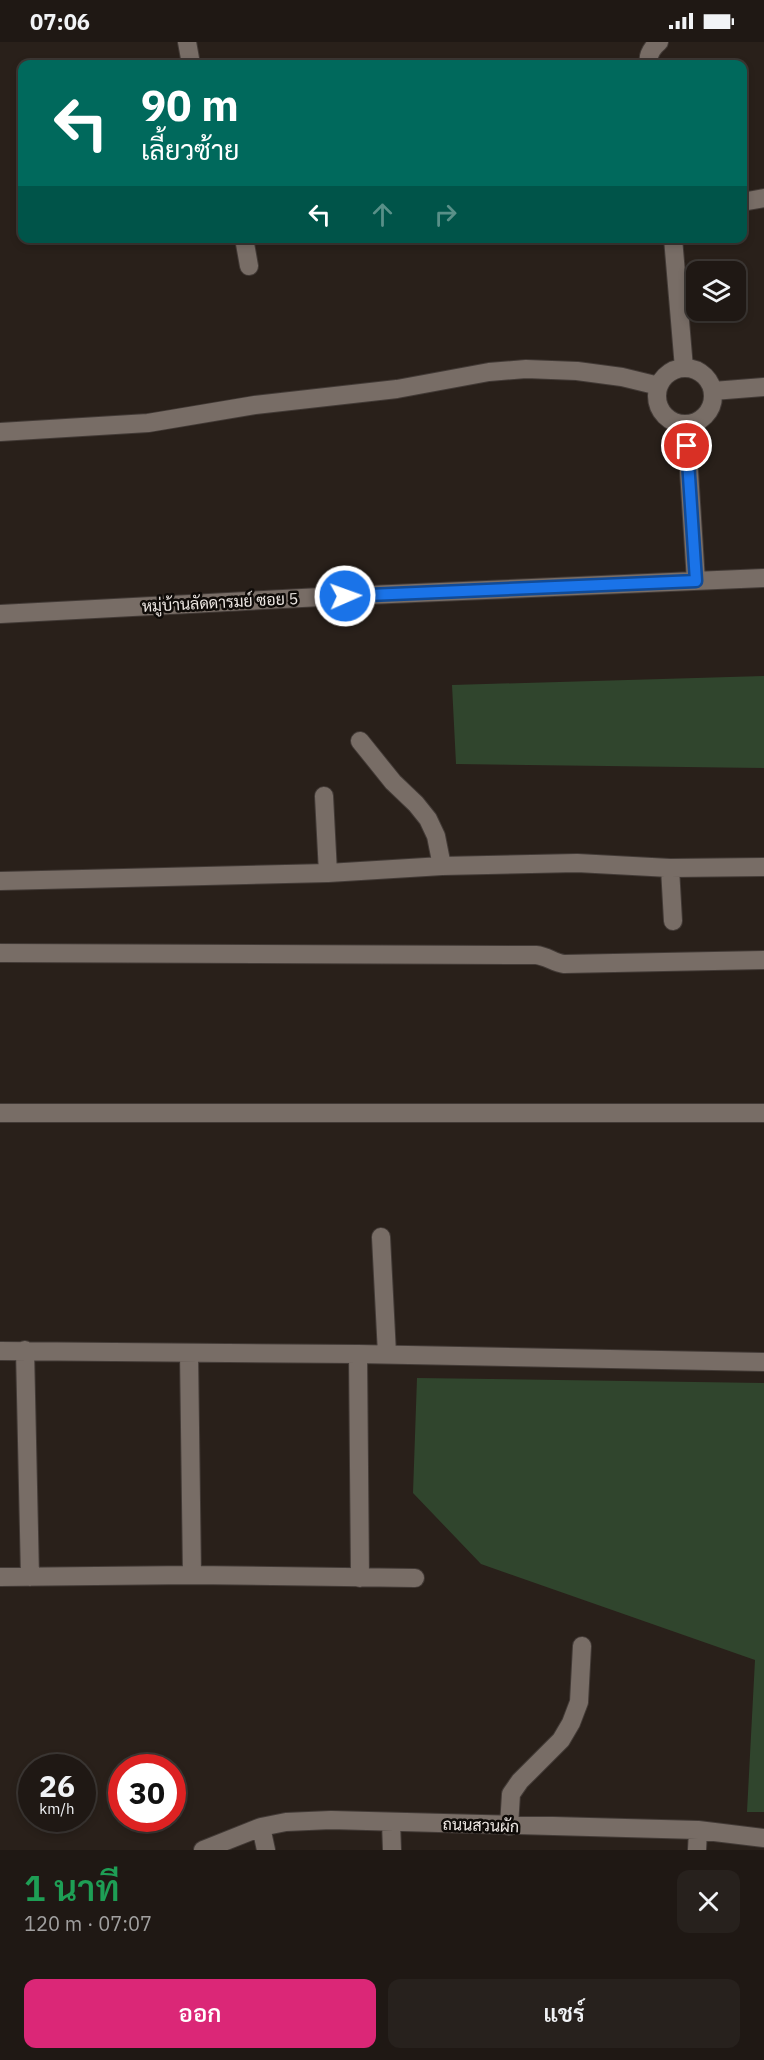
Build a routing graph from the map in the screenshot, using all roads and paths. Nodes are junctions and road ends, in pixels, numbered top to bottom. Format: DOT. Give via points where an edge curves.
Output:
graph roads {
  1 [pos="187,42"];
  2 [pos="659,42"];
  3 [pos="190,60"];
  4 [pos="649,60"];
  5 [pos="764,198"];
  6 [pos="747,201"];
  7 [pos="245,243"];
  8 [pos="673,243"];
  9 [pos="249,266"];
  10 [pos="684,368"];
  11 [pos="659,386"];
  12 [pos="764,387"];
  13 [pos="713,391"];
  14 [pos="686,424"];
  15 [pos="0,432"];
  16 [pos="764,578"];
  17 [pos="696,581"];
  18 [pos="0,614"];
  19 [pos="360,741"];
  20 [pos="324,796"];
  21 [pos="442,866"];
  22 [pos="764,867"];
  23 [pos="670,868"];
  24 [pos="328,873"];
  25 [pos="0,882"];
  26 [pos="673,921"];
  27 [pos="0,953"];
  28 [pos="764,960"];
  29 [pos="0,1113"];
  30 [pos="764,1113"];
  31 [pos="381,1237"];
  32 [pos="25,1350"];
  33 [pos="0,1351"];
  34 [pos="189,1353"];
  35 [pos="358,1354"];
  36 [pos="387,1354"];
  37 [pos="764,1362"];
  38 [pos="192,1575"];
  39 [pos="0,1577"];
  40 [pos="30,1577"];
  41 [pos="360,1578"];
  42 [pos="415,1578"];
  43 [pos="582,1646"];
  44 [pos="391,1822"];
  45 [pos="509,1826"];
  46 [pos="261,1827"];
  47 [pos="698,1830"];
  48 [pos="764,1838"];
  49 [pos="203,1850"];
  50 [pos="266,1850"];
  51 [pos="392,1850"];
  52 [pos="697,1850"];
  1 -- 3 [label="street"];
  2 -- 4 [label="street"];
  5 -- 6 [label="street"];
  7 -- 9 [label="street"];
  8 -- 10 [label="street"];
  10 -- 11 [label="street" via="669,372"];
  10 -- 13 [label="street" via="703,374"];
  11 -- 14 [label="street" via="658,404 662,412 676,423"];
  11 -- 15 [label="street" via="577,371 517,370 148,423"];
  12 -- 13 [label="street"];
  13 -- 14 [label="street" via="709,410"];
  14 -- 17 [label="street"];
  16 -- 17 [label="street, หมู่บ้านลัดดารมย์ ซอย 5"];
  17 -- 18 [label="street, หมู่บ้านลัดดารมย์ ซอย 5"];
  19 -- 21 [label="street" via="428,819"];
  20 -- 24 [label="street"];
  21 -- 23 [label="street" via="577,863"];
  21 -- 24 [label="street"];
  22 -- 23 [label="street"];
  23 -- 26 [label="street"];
  24 -- 25 [label="street"];
  27 -- 28 [label="street" via="536,955 564,964"];
  29 -- 30 [label="street"];
  31 -- 36 [label="street"];
  32 -- 33 [label="street"];
  32 -- 34 [label="street"];
  32 -- 40 [label="street"];
  34 -- 35 [label="street"];
  34 -- 38 [label="street"];
  35 -- 36 [label="street"];
  35 -- 41 [label="street"];
  36 -- 37 [label="street"];
  38 -- 40 [label="street"];
  38 -- 41 [label="street"];
  39 -- 40 [label="street"];
  41 -- 42 [label="street"];
  43 -- 45 [label="street" via="579,1702 572,1723 511,1794"];
  44 -- 45 [label="street, ถนนสวนผัก"];
  44 -- 46 [label="street, ถนนสวนผัก" via="331,1820"];
  44 -- 51 [label="street"];
  45 -- 47 [label="street, ถนนสวนผัก"];
  46 -- 49 [label="street, ถนนสวนผัก"];
  46 -- 50 [label="street"];
  47 -- 48 [label="street, ถนนสวนผัก"];
  47 -- 52 [label="street"];
}
